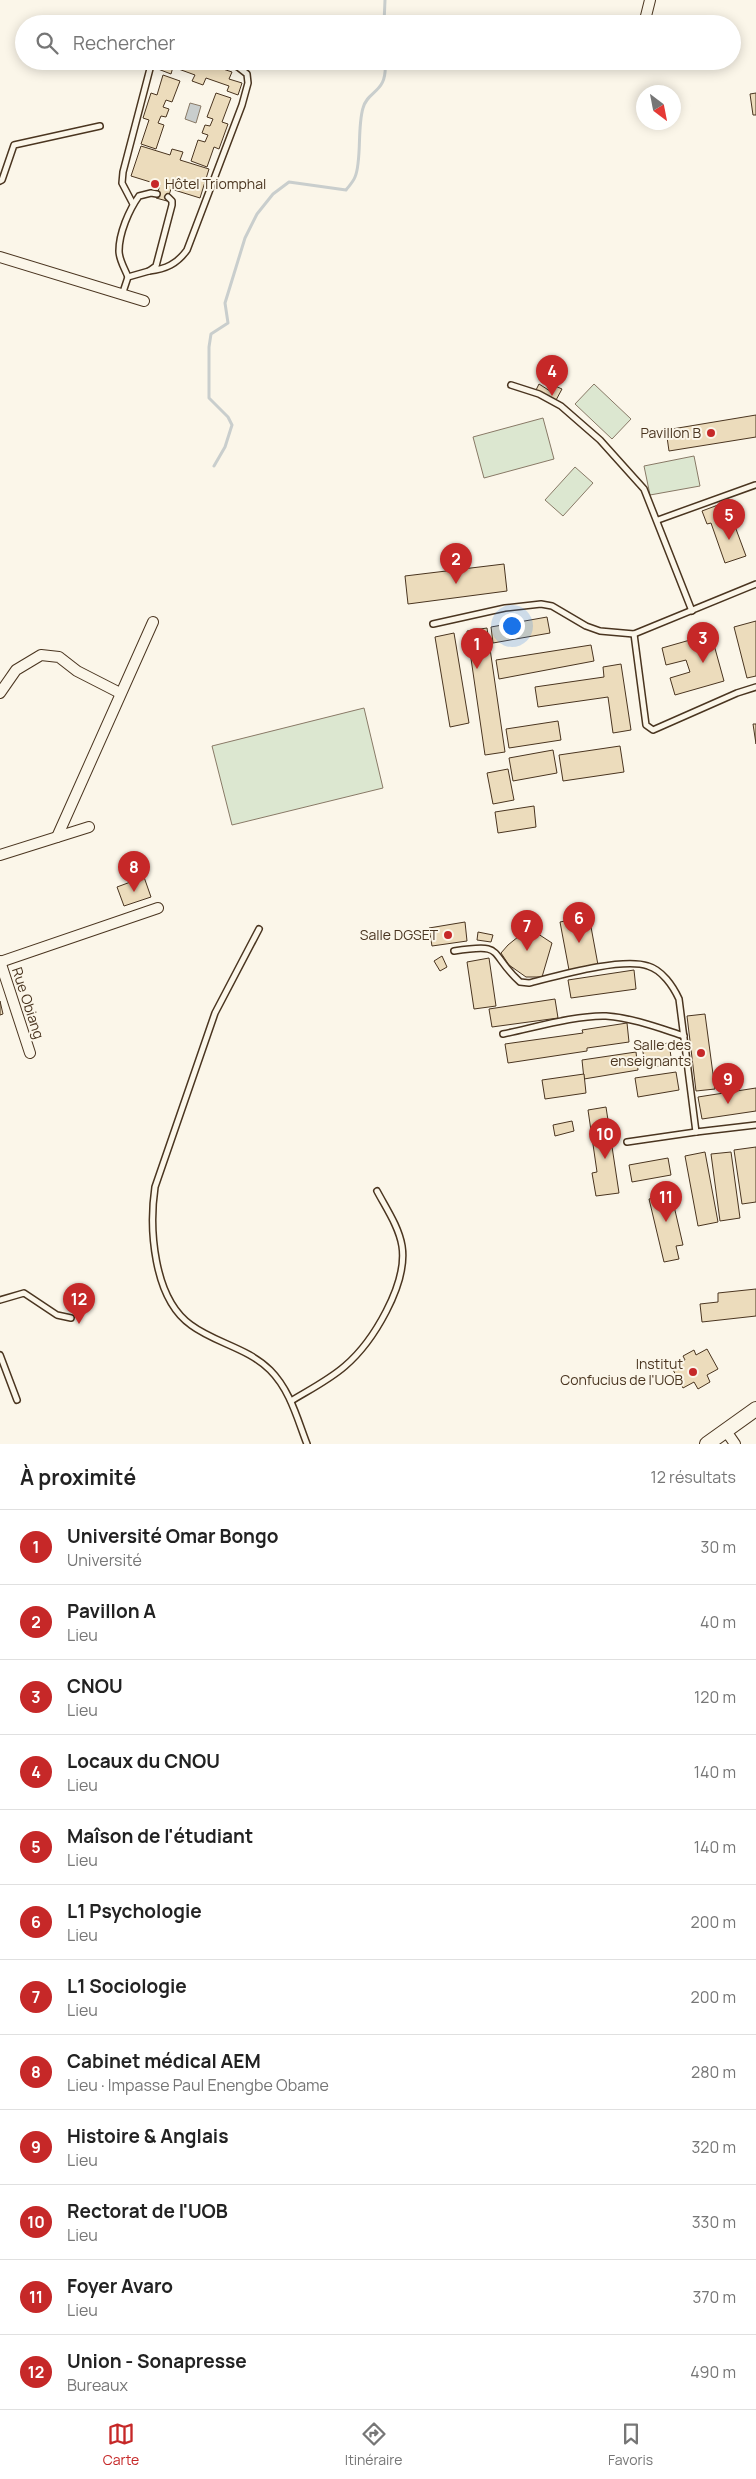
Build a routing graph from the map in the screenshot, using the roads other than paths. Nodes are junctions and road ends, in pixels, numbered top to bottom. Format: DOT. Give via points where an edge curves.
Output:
graph roads {
  1 [pos="650,0"];
  2 [pos="646,15"];
  3 [pos="150,70"];
  4 [pos="242,70"];
  5 [pos="100,126"];
  6 [pos="0,182"];
  7 [pos="157,194"];
  8 [pos="168,197"];
  9 [pos="133,204"];
  10 [pos="0,257"];
  11 [pos="149,271"];
  12 [pos="128,277"];
  13 [pos="122,296"];
  14 [pos="144,301"];
  15 [pos="511,385"];
  16 [pos="756,486"];
  17 [pos="658,520"];
  18 [pos="756,584"];
  19 [pos="692,611"];
  20 [pos="153,622"];
  21 [pos="433,624"];
  22 [pos="634,634"];
  23 [pos="756,688"];
  24 [pos="0,693"];
  25 [pos="120,693"];
  26 [pos="89,828"];
  27 [pos="57,837"];
  28 [pos="0,855"];
  29 [pos="158,908"];
  30 [pos="259,929"];
  31 [pos="454,951"];
  32 [pos="0,961"];
  33 [pos="503,1034"];
  34 [pos="684,1036"];
  35 [pos="30,1053"];
  36 [pos="756,1124"];
  37 [pos="696,1132"];
  38 [pos="627,1142"];
  39 [pos="377,1191"];
  40 [pos="0,1300"];
  41 [pos="71,1318"];
  42 [pos="0,1355"];
  43 [pos="17,1400"];
  44 [pos="290,1401"];
  45 [pos="756,1409"];
  46 [pos="726,1431"];
  47 [pos="307,1444"];
  48 [pos="707,1444"];
  49 [pos="735,1444"];
  1 -- 2 [label="street"];
  3 -- 9 [label="lane" via="123,172 122,183"];
  4 -- 11 [label="lane" via="247,74 248,83 242,105 186,250 178,262 161,270"];
  5 -- 6 [label="lane" via="14,145"];
  7 -- 9 [label="lane" via="139,196"];
  8 -- 11 [label="lane" via="172,206 156,266"];
  9 -- 12 [label="lane" via="119,252"];
  10 -- 13 [label="street"];
  11 -- 12 [label="lane"];
  12 -- 13 [label="lane"];
  13 -- 14 [label="street"];
  15 -- 17 [label="lane" via="550,398 592,432 644,489"];
  16 -- 17 [label="lane"];
  17 -- 19 [label="lane"];
  18 -- 19 [label="lane"];
  19 -- 22 [label="lane"];
  20 -- 25 [label="street"];
  21 -- 22 [label="lane" via="505,608 541,604 552,606 600,631"];
  22 -- 23 [label="lane" via="646,725 653,730 737,693"];
  24 -- 25 [label="street" via="16,670 41,655 59,657"];
  25 -- 27 [label="street"];
  26 -- 27 [label="street"];
  27 -- 28 [label="street"];
  29 -- 32 [label="street"];
  30 -- 44 [label="lane" via="215,1013 155,1187 152,1223 162,1281 178,1313 191,1325 254,1357 282,1383"];
  31 -- 34 [label="lane" via="488,947 496,952 520,982 529,983 632,963 649,966 673,986 679,999"];
  32 -- 35 [label="street, Rue Obiang"];
  33 -- 34 [label="lane" via="604,1016"];
  34 -- 37 [label="lane"];
  36 -- 37 [label="lane"];
  37 -- 38 [label="lane"];
  39 -- 44 [label="lane" via="403,1247 403,1267 397,1288 361,1351 327,1379"];
  40 -- 41 [label="lane" via="24,1293 57,1315"];
  42 -- 43 [label="lane"];
  44 -- 47 [label="lane"];
  45 -- 46 [label="main road"];
  46 -- 48 [label="main road"];
  46 -- 49 [label="street"];
}
